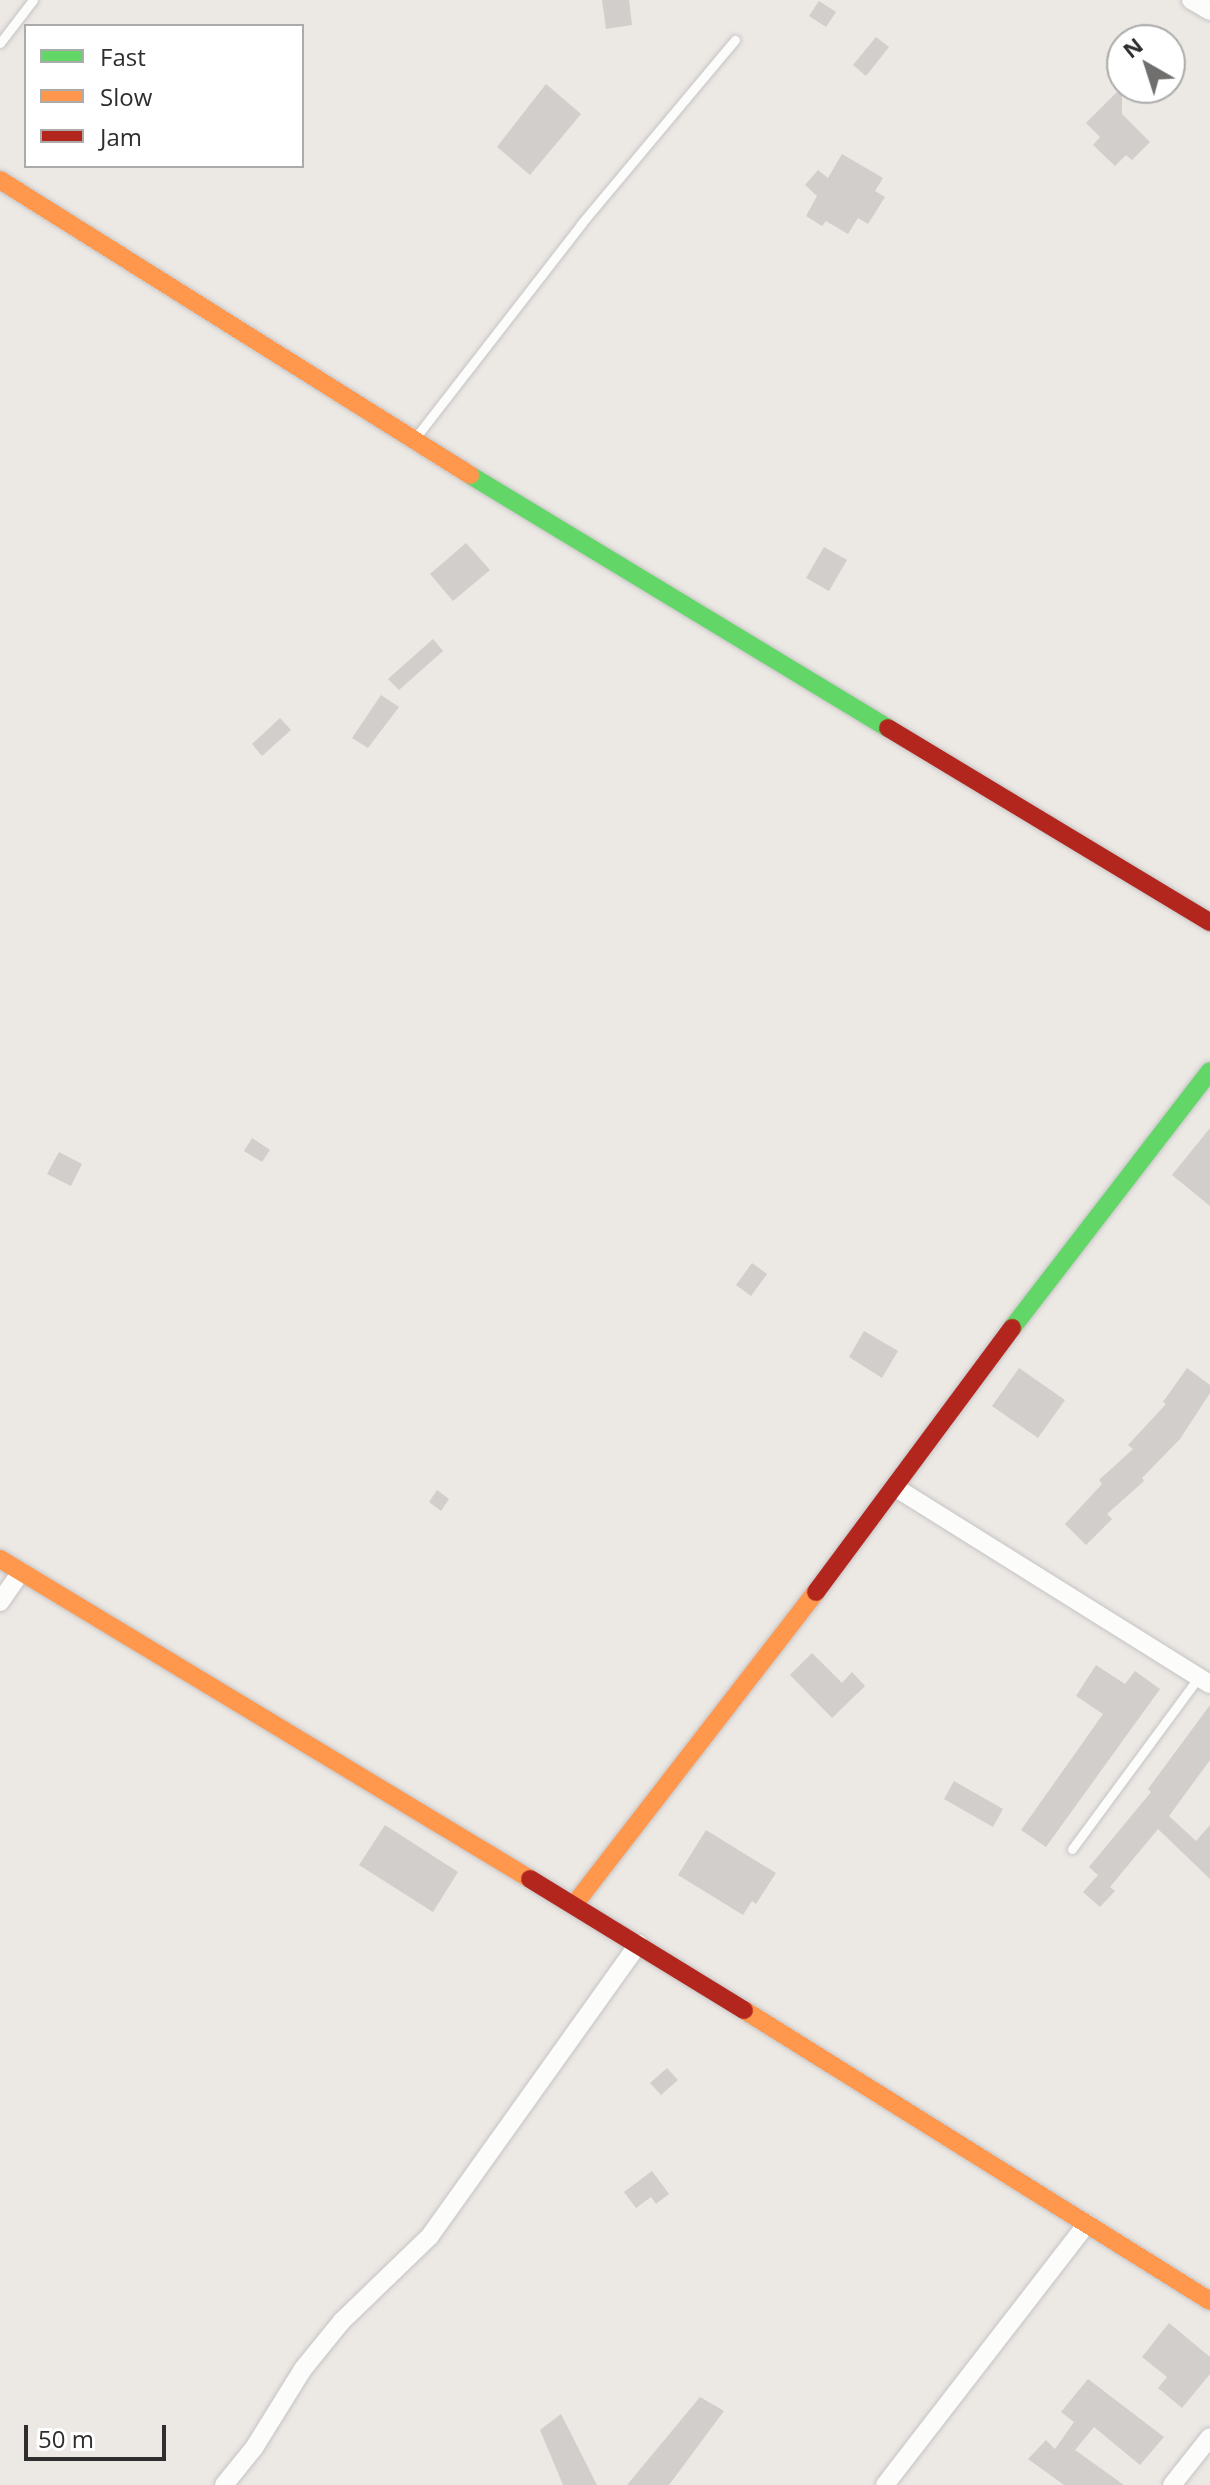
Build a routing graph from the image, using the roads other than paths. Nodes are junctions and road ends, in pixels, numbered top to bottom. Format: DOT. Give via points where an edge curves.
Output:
graph roads {
  1 [pos="33,0"];
  2 [pos="1191,0"];
  3 [pos="1210,11"];
  4 [pos="735,40"];
  5 [pos="0,43"];
  6 [pos="0,180"];
  7 [pos="414,440"];
  8 [pos="1210,922"];
  9 [pos="1208,1078"];
  10 [pos="896,1488"];
  11 [pos="0,1559"];
  12 [pos="21,1572"];
  13 [pos="0,1602"];
  14 [pos="1205,1680"];
  15 [pos="1072,1849"];
  16 [pos="574,1905"];
  17 [pos="638,1944"];
  18 [pos="1087,2224"];
  19 [pos="1210,2301"];
  20 [pos="1210,2437"];
  21 [pos="224,2485"];
  22 [pos="885,2485"];
  23 [pos="1172,2485"];
  1 -- 5 [label="lane"];
  2 -- 3 [label="street"];
  4 -- 7 [label="lane" via="581,224"];
  6 -- 7 [label="street"];
  7 -- 8 [label="street"];
  9 -- 10 [label="street" via="1047,1281"];
  10 -- 14 [label="street"];
  10 -- 16 [label="street"];
  11 -- 12 [label="street"];
  12 -- 13 [label="street"];
  12 -- 16 [label="street"];
  14 -- 15 [label="lane"];
  16 -- 17 [label="street"];
  17 -- 18 [label="street"];
  17 -- 21 [label="street" via="430,2236 342,2321"];
  18 -- 19 [label="street"];
  18 -- 22 [label="street"];
  20 -- 23 [label="street"];
}
